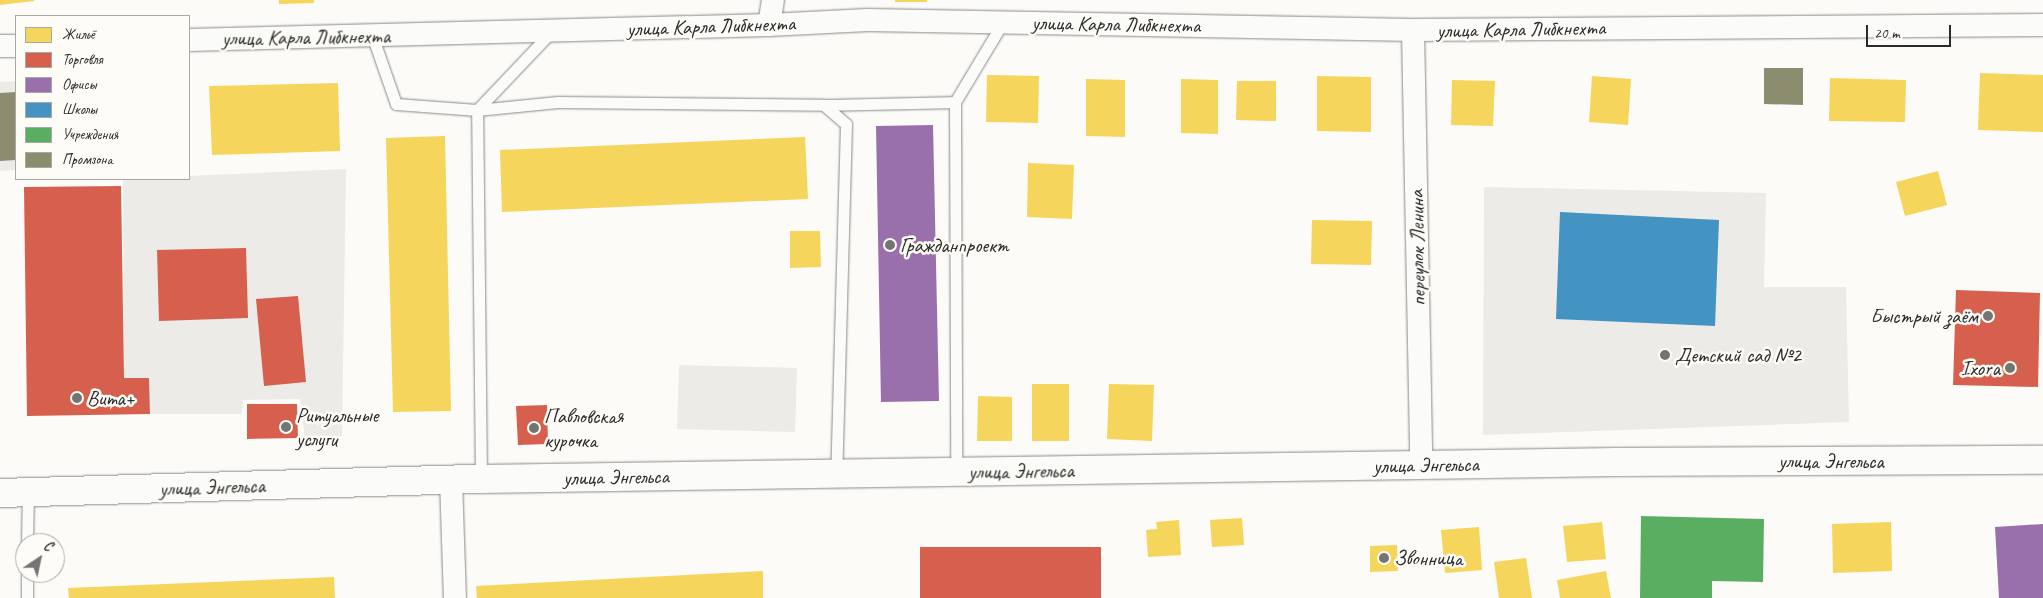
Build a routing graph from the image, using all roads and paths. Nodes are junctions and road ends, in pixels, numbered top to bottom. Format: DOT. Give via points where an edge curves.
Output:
graph roads {
  1 [pos="772,0"];
  2 [pos="1003,22"];
  3 [pos="2043,25"];
  4 [pos="769,26"];
  5 [pos="553,30"];
  6 [pos="1413,30"];
  7 [pos="372,35"];
  8 [pos="190,40"];
  9 [pos="0,46"];
  10 [pos="15,46"];
  11 [pos="955,102"];
  12 [pos="824,105"];
  13 [pos="477,110"];
  14 [pos="2043,460"];
  15 [pos="1421,466"];
  16 [pos="956,472"];
  17 [pos="836,474"];
  18 [pos="481,479"];
  19 [pos="451,480"];
  20 [pos="0,493"];
  21 [pos="28,493"];
  22 [pos="27,533"];
  23 [pos="27,583"];
  24 [pos="26,598"];
  25 [pos="455,598"];
  1 -- 4 [label="street"];
  2 -- 4 [label="street, улица Карла Либкнехта" via="868,20"];
  2 -- 6 [label="street, улица Карла Либкнехта"];
  2 -- 11 [label="lane"];
  3 -- 6 [label="street, улица Карла Либкнехта"];
  4 -- 5 [label="street, улица Карла Либкнехта"];
  5 -- 7 [label="street, улица Карла Либкнехта"];
  5 -- 13 [label="lane"];
  6 -- 15 [label="street, переулок Ленина"];
  7 -- 8 [label="street, улица Карла Либкнехта"];
  7 -- 13 [label="lane" via="396,104"];
  9 -- 10 [label="street"];
  11 -- 12 [label="lane"];
  11 -- 16 [label="lane"];
  12 -- 13 [label="lane" via="558,102"];
  12 -- 17 [label="lane" via="846,124"];
  13 -- 18 [label="lane"];
  14 -- 15 [label="main road, улица Энгельса"];
  15 -- 16 [label="main road, улица Энгельса"];
  16 -- 17 [label="main road, улица Энгельса"];
  17 -- 18 [label="main road, улица Энгельса"];
  18 -- 19 [label="main road, улица Энгельса"];
  19 -- 21 [label="main road, улица Энгельса"];
  19 -- 25 [label="street"];
  20 -- 21 [label="main road, улица Энгельса"];
  21 -- 22 [label="lane"];
  23 -- 24 [label="lane"];
}
